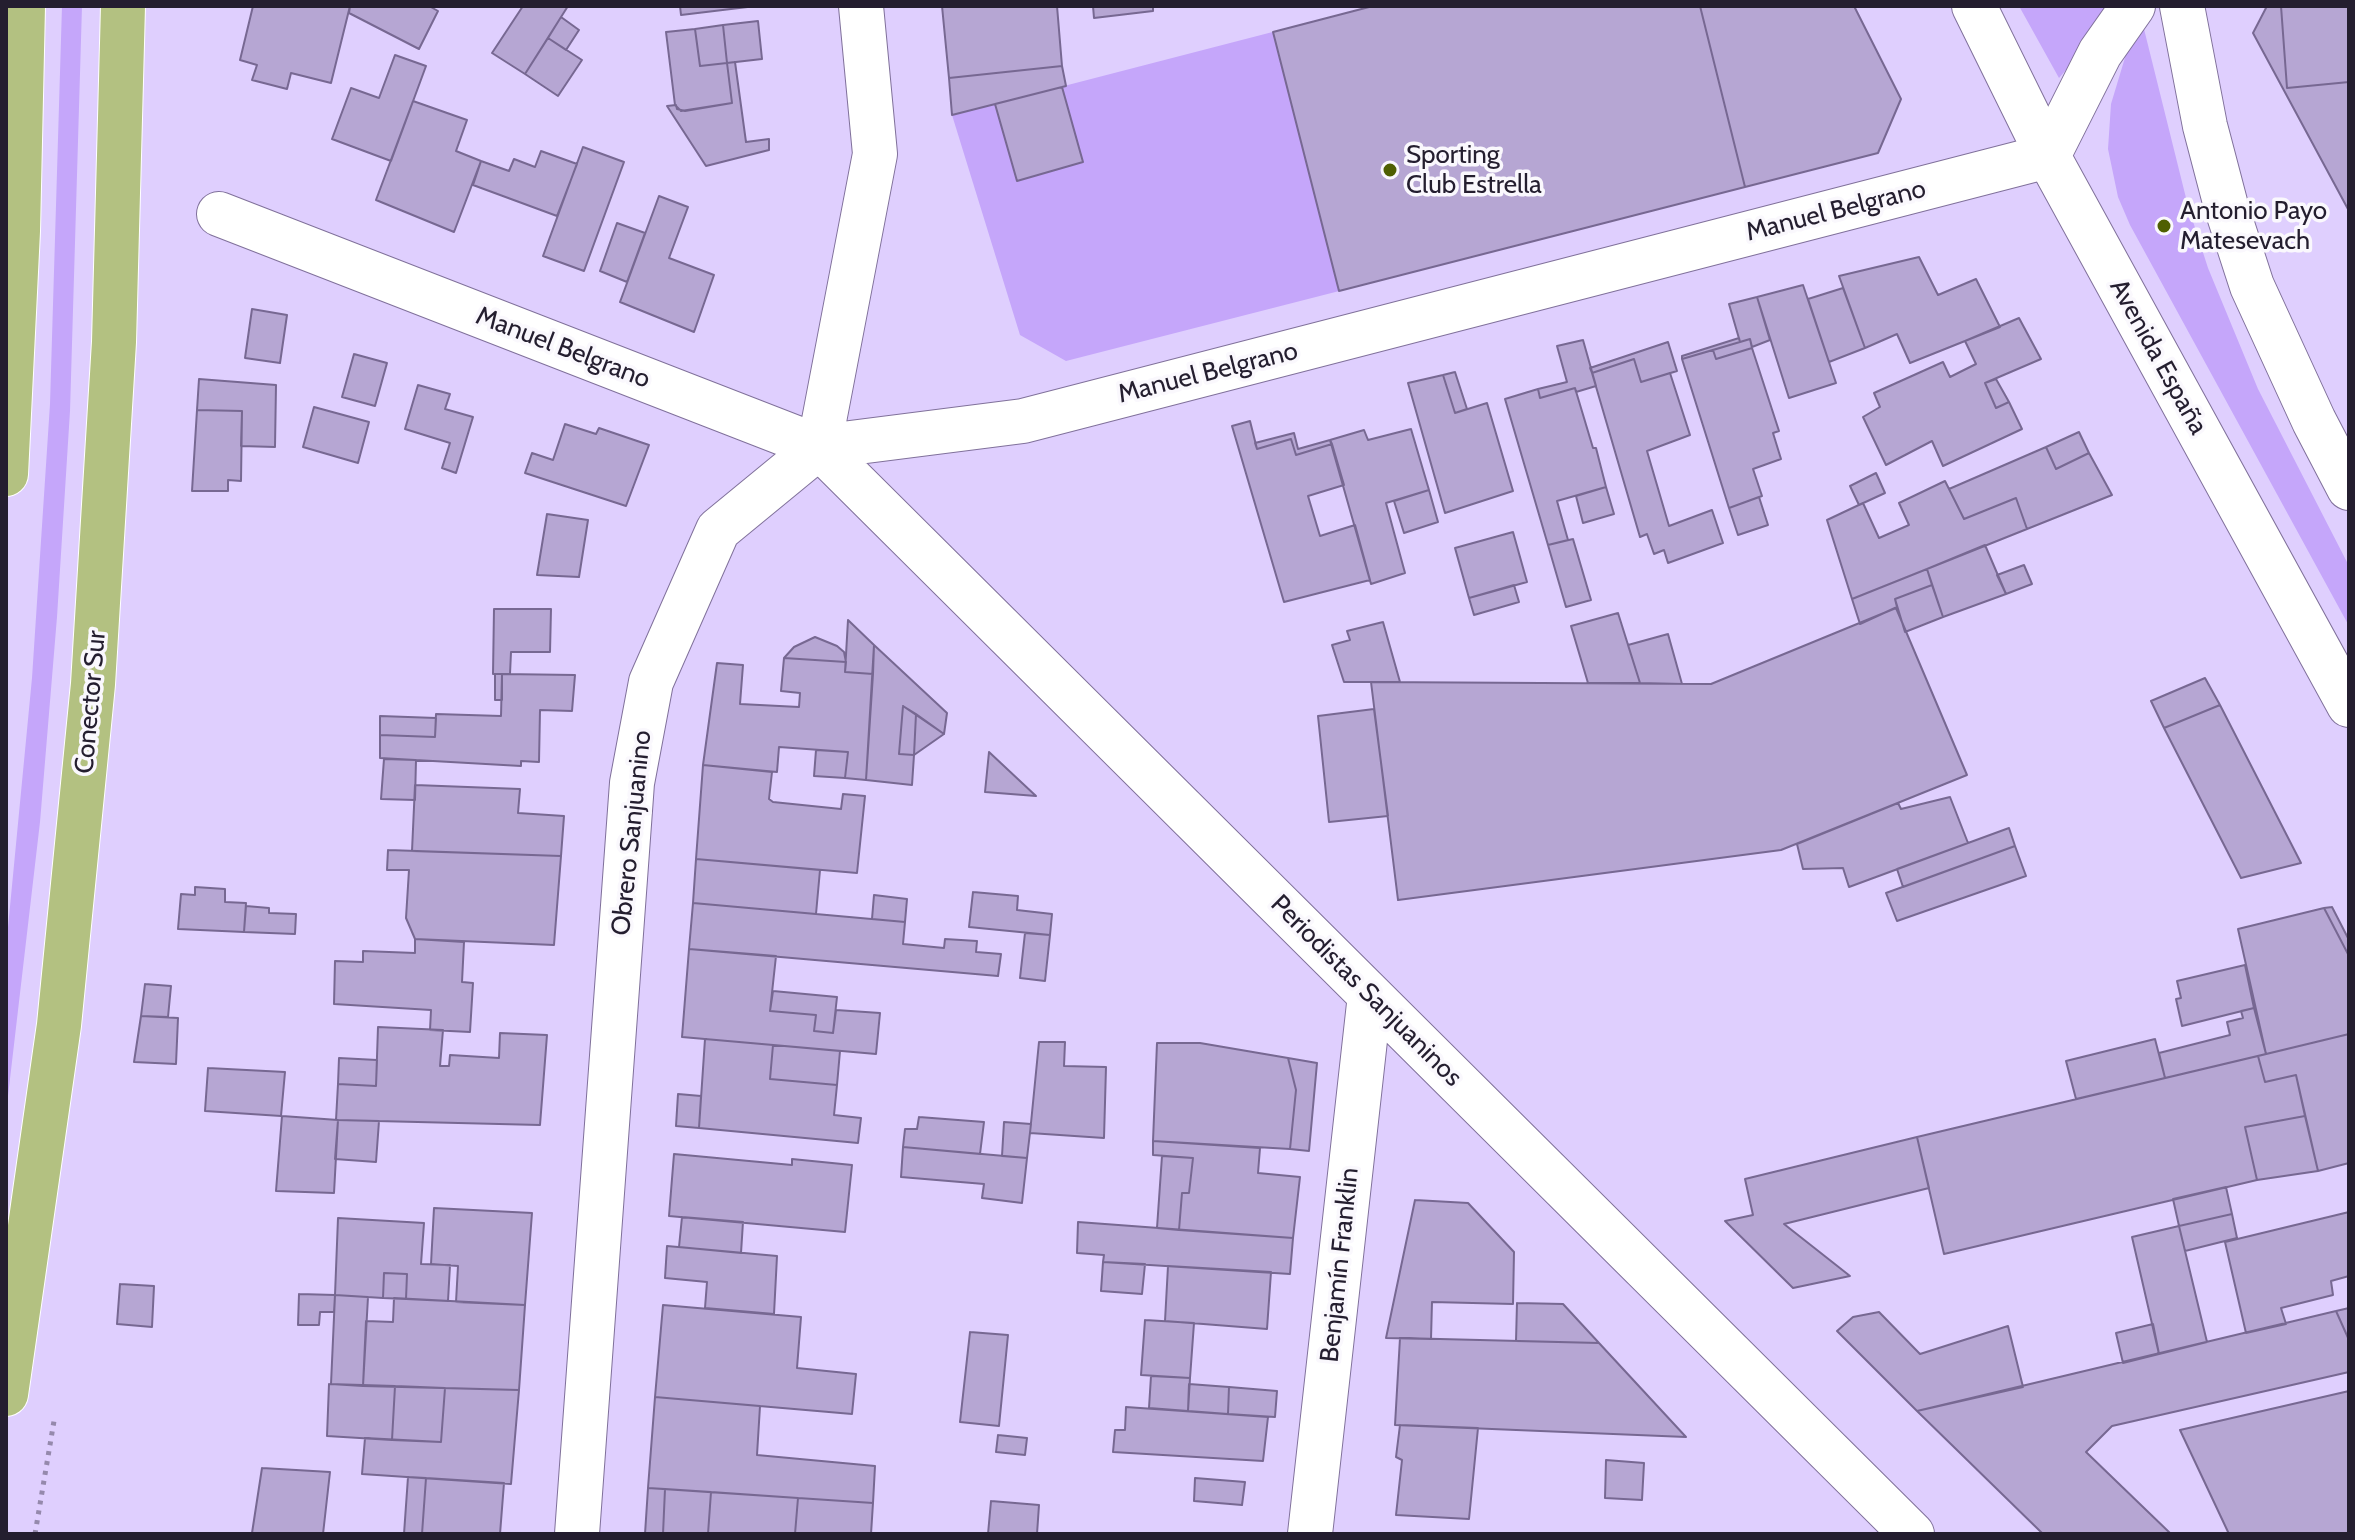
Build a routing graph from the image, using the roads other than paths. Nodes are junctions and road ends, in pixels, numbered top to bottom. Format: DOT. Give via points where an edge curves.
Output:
graph roads {
  1 [pos="23,6"];
  2 [pos="123,6"];
  3 [pos="861,6"];
  4 [pos="1974,6"];
  5 [pos="2133,6"];
  6 [pos="2182,6"];
  7 [pos="2048,156"];
  8 [pos="219,214"];
  9 [pos="819,447"];
  10 [pos="6,474"];
  11 [pos="2349,488"];
  12 [pos="2349,705"];
  13 [pos="1370,995"];
  14 [pos="6,1394"];
  15 [pos="577,1534"];
  16 [pos="1310,1534"];
  17 [pos="1912,1534"];
  1 -- 10 [label="main road"];
  2 -- 14 [label="main road, Conector Sur" via="115,328 93,684 59,1025"];
  3 -- 9 [label="street" via="875,154"];
  4 -- 7 [label="street, Avenida España"];
  5 -- 7 [label="street" via="2100,53"];
  6 -- 11 [label="street" via="2205,126 2252,286"];
  7 -- 9 [label="street, Manuel Belgrano" via="1023,421"];
  7 -- 12 [label="street, Avenida España"];
  8 -- 9 [label="street, Manuel Belgrano"];
  9 -- 13 [label="street, Periodistas Sanjuaninos"];
  9 -- 15 [label="street, Obrero Sanjuanino" via="718,530 651,682 632,783"];
  13 -- 16 [label="street, Benjamín Franklin"];
  13 -- 17 [label="street, Periodistas Sanjuaninos"];
}
